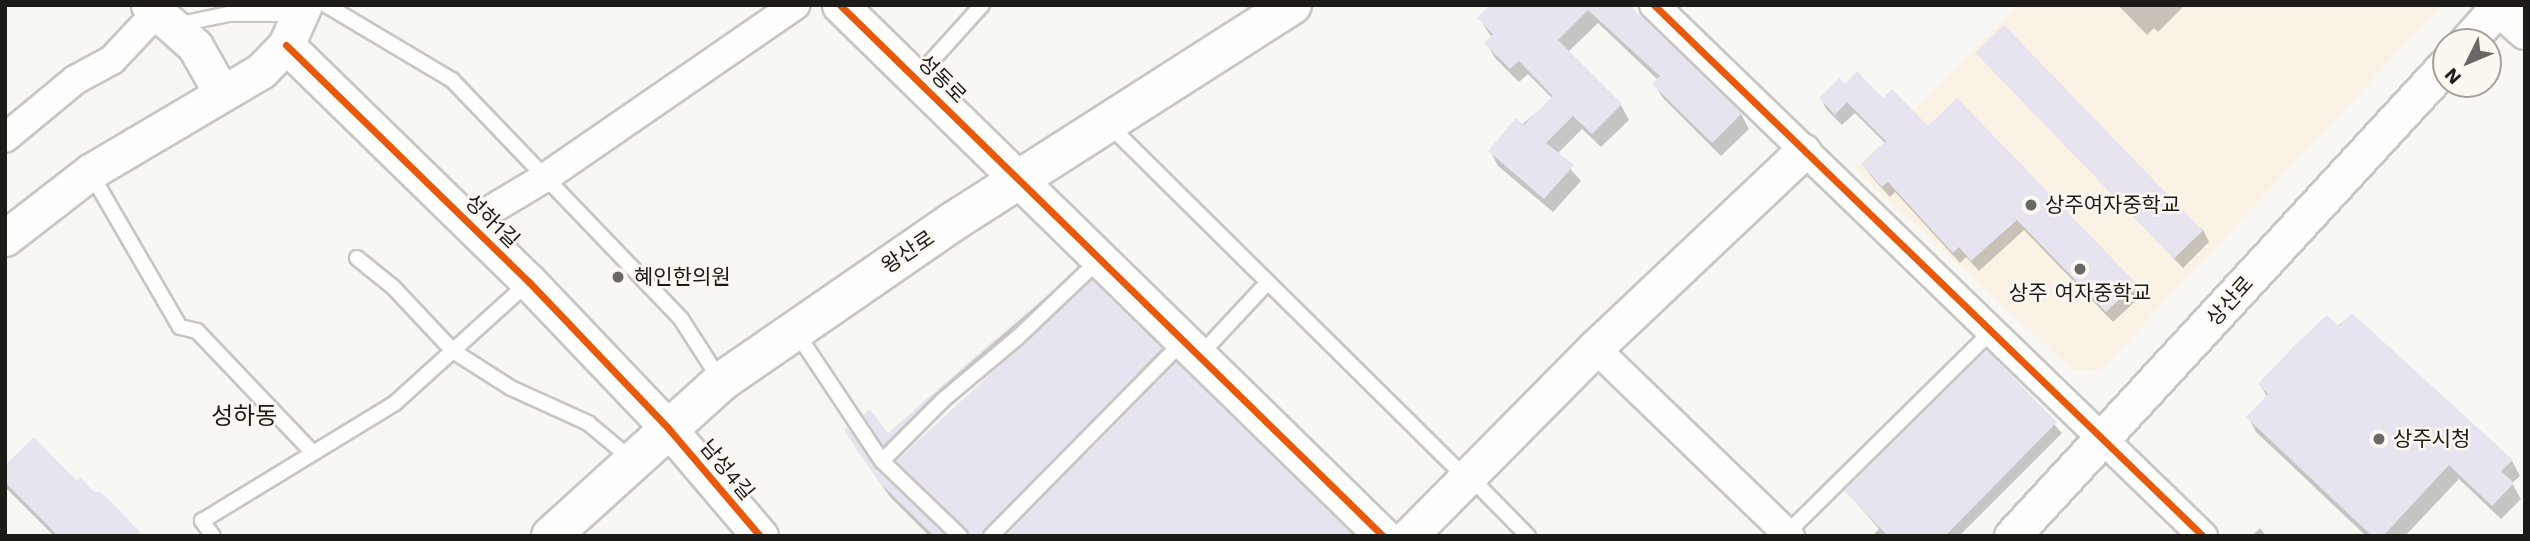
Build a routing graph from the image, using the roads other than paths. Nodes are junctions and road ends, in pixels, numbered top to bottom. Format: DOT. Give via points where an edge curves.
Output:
graph roads {
  1 [pos="795,5"];
  2 [pos="839,5"];
  3 [pos="982,5"];
  4 [pos="1292,5"];
  5 [pos="1654,5"];
  6 [pos="2499,6"];
  7 [pos="159,14"];
  8 [pos="304,17"];
  9 [pos="2479,28"];
  10 [pos="2525,32"];
  11 [pos="917,77"];
  12 [pos="2432,80"];
  13 [pos="221,92"];
  14 [pos="1106,122"];
  15 [pos="5,138"];
  16 [pos="1803,151"];
  17 [pos="90,172"];
  18 [pos="546,177"];
  19 [pos="1018,180"];
  20 [pos="469,223"];
  21 [pos="5,238"];
  22 [pos="357,258"];
  23 [pos="1101,258"];
  24 [pos="529,282"];
  25 [pos="1268,282"];
  26 [pos="795,331"];
  27 [pos="1990,334"];
  28 [pos="1595,348"];
  29 [pos="1190,349"];
  30 [pos="453,351"];
  31 [pos="722,381"];
  32 [pos="668,428"];
  33 [pos="2104,439"];
  34 [pos="313,453"];
  35 [pos="632,460"];
  36 [pos="882,461"];
  37 [pos="1467,477"];
  38 [pos="1781,532"];
  39 [pos="213,536"];
  40 [pos="551,536"];
  41 [pos="760,536"];
  42 [pos="960,536"];
  43 [pos="990,536"];
  44 [pos="1383,536"];
  45 [pos="1409,536"];
  46 [pos="1528,536"];
  47 [pos="2012,536"];
  48 [pos="2203,536"];
  1 -- 18 [label="street"];
  2 -- 11 [label="street, 성동로"];
  3 -- 11 [label="lane"];
  4 -- 14 [label="main road, 왕산로"];
  5 -- 16 [label="street"];
  6 -- 9 [label="street"];
  6 -- 10 [label="street"];
  7 -- 8 [label="lane"];
  7 -- 13 [label="street" via="195,47"];
  7 -- 15 [label="street" via="112,61 75,80"];
  8 -- 13 [label="street" via="261,71"];
  8 -- 18 [label="lane" via="452,80"];
  8 -- 20 [label="street, 성하1길"];
  11 -- 19 [label="street, 성동로"];
  12 -- 33 [label="street, 상산로"];
  13 -- 17 [label="street"];
  14 -- 19 [label="main road, 왕산로"];
  14 -- 25 [label="lane"];
  16 -- 27 [label="street"];
  16 -- 28 [label="street"];
  17 -- 21 [label="street"];
  17 -- 34 [label="lane" via="180,327 197,331"];
  18 -- 20 [label="street"];
  18 -- 31 [label="lane" via="681,319"];
  19 -- 23 [label="street, 성동로"];
  19 -- 26 [label="main road, 왕산로"];
  20 -- 24 [label="street, 성하1길"];
  22 -- 30 [label="lane" via="393,287"];
  23 -- 29 [label="street, 성동로"];
  23 -- 36 [label="lane"];
  24 -- 30 [label="lane"];
  24 -- 32 [label="street, 성하1길"];
  25 -- 29 [label="lane"];
  25 -- 37 [label="lane"];
  26 -- 31 [label="main road, 왕산로"];
  26 -- 36 [label="lane"];
  27 -- 33 [label="street"];
  27 -- 38 [label="lane"];
  28 -- 37 [label="street"];
  28 -- 38 [label="street"];
  29 -- 43 [label="lane"];
  29 -- 44 [label="street, 성동로"];
  30 -- 34 [label="lane" via="395,403"];
  30 -- 35 [label="lane" via="511,388 588,423"];
  31 -- 32 [label="main road, 왕산로"];
  32 -- 35 [label="main road, 왕산로"];
  32 -- 41 [label="street, 남성4길"];
  33 -- 47 [label="street, 상산로"];
  33 -- 48 [label="street"];
  34 -- 39 [label="lane" via="202,521"];
  35 -- 40 [label="main road, 왕산로"];
  36 -- 42 [label="lane"];
  37 -- 45 [label="street"];
  37 -- 46 [label="lane"];
}
